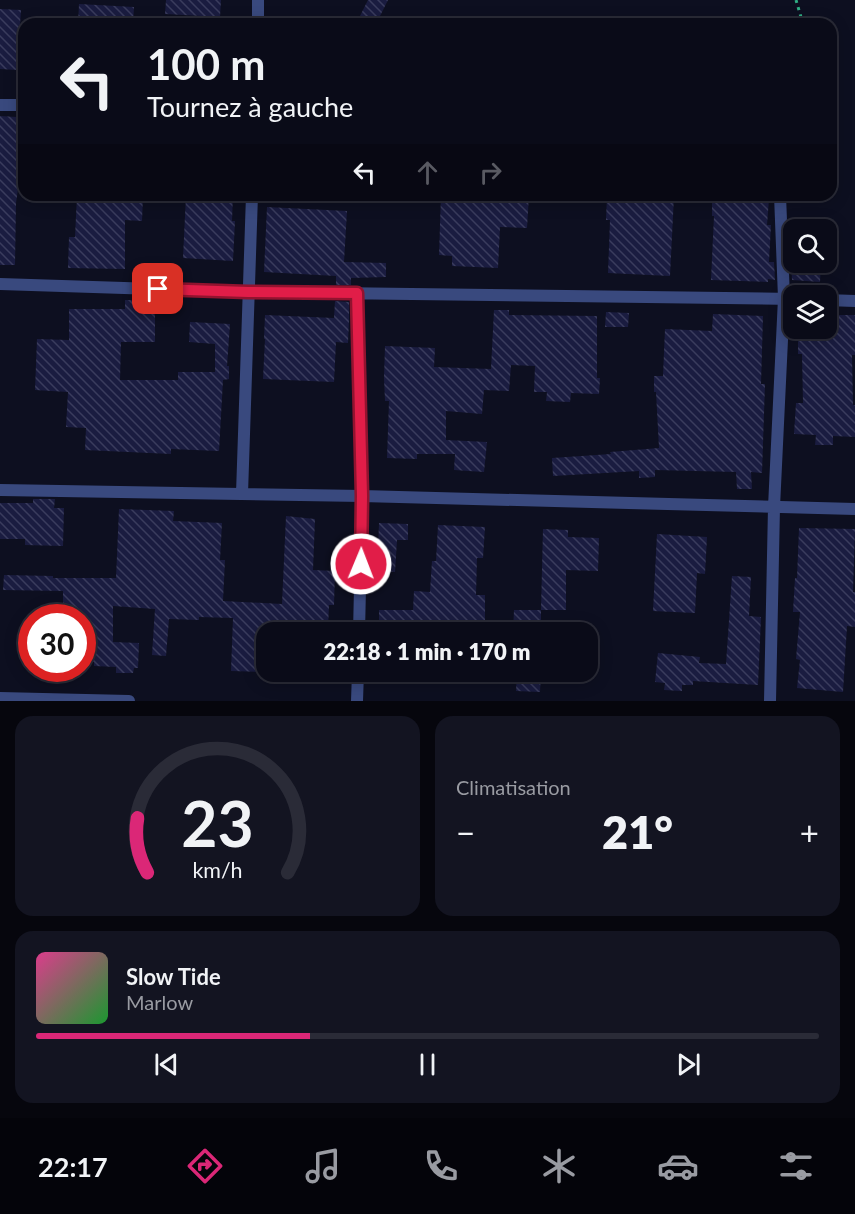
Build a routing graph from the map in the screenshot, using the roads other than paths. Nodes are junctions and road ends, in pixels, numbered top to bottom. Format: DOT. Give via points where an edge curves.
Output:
graph roads {
  1 [pos="258,0"];
  2 [pos="258,18"];
  3 [pos="0,105"];
  4 [pos="18,105"];
  5 [pos="252,201"];
  6 [pos="781,201"];
  7 [pos="0,284"];
  8 [pos="788,285"];
  9 [pos="248,292"];
  10 [pos="357,293"];
  11 [pos="783,299"];
  12 [pos="837,300"];
  13 [pos="855,300"];
  14 [pos="786,339"];
  15 [pos="0,490"];
  16 [pos="242,494"];
  17 [pos="362,496"];
  18 [pos="774,507"];
  19 [pos="855,509"];
  20 [pos="359,622"];
  21 [pos="358,682"];
  22 [pos="0,698"];
  23 [pos="129,701"];
  24 [pos="357,701"];
  25 [pos="770,701"];
  1 -- 2 [label="street"];
  3 -- 4 [label="street"];
  5 -- 9 [label="street"];
  6 -- 8 [label="street"];
  7 -- 9 [label="street"];
  9 -- 10 [label="street"];
  9 -- 16 [label="street"];
  10 -- 11 [label="street"];
  10 -- 17 [label="street"];
  12 -- 13 [label="street"];
  14 -- 18 [label="street"];
  15 -- 16 [label="street"];
  16 -- 17 [label="street"];
  17 -- 18 [label="street"];
  17 -- 20 [label="street"];
  18 -- 19 [label="street"];
  18 -- 25 [label="street"];
  21 -- 24 [label="street"];
  22 -- 23 [label="street"];
}
